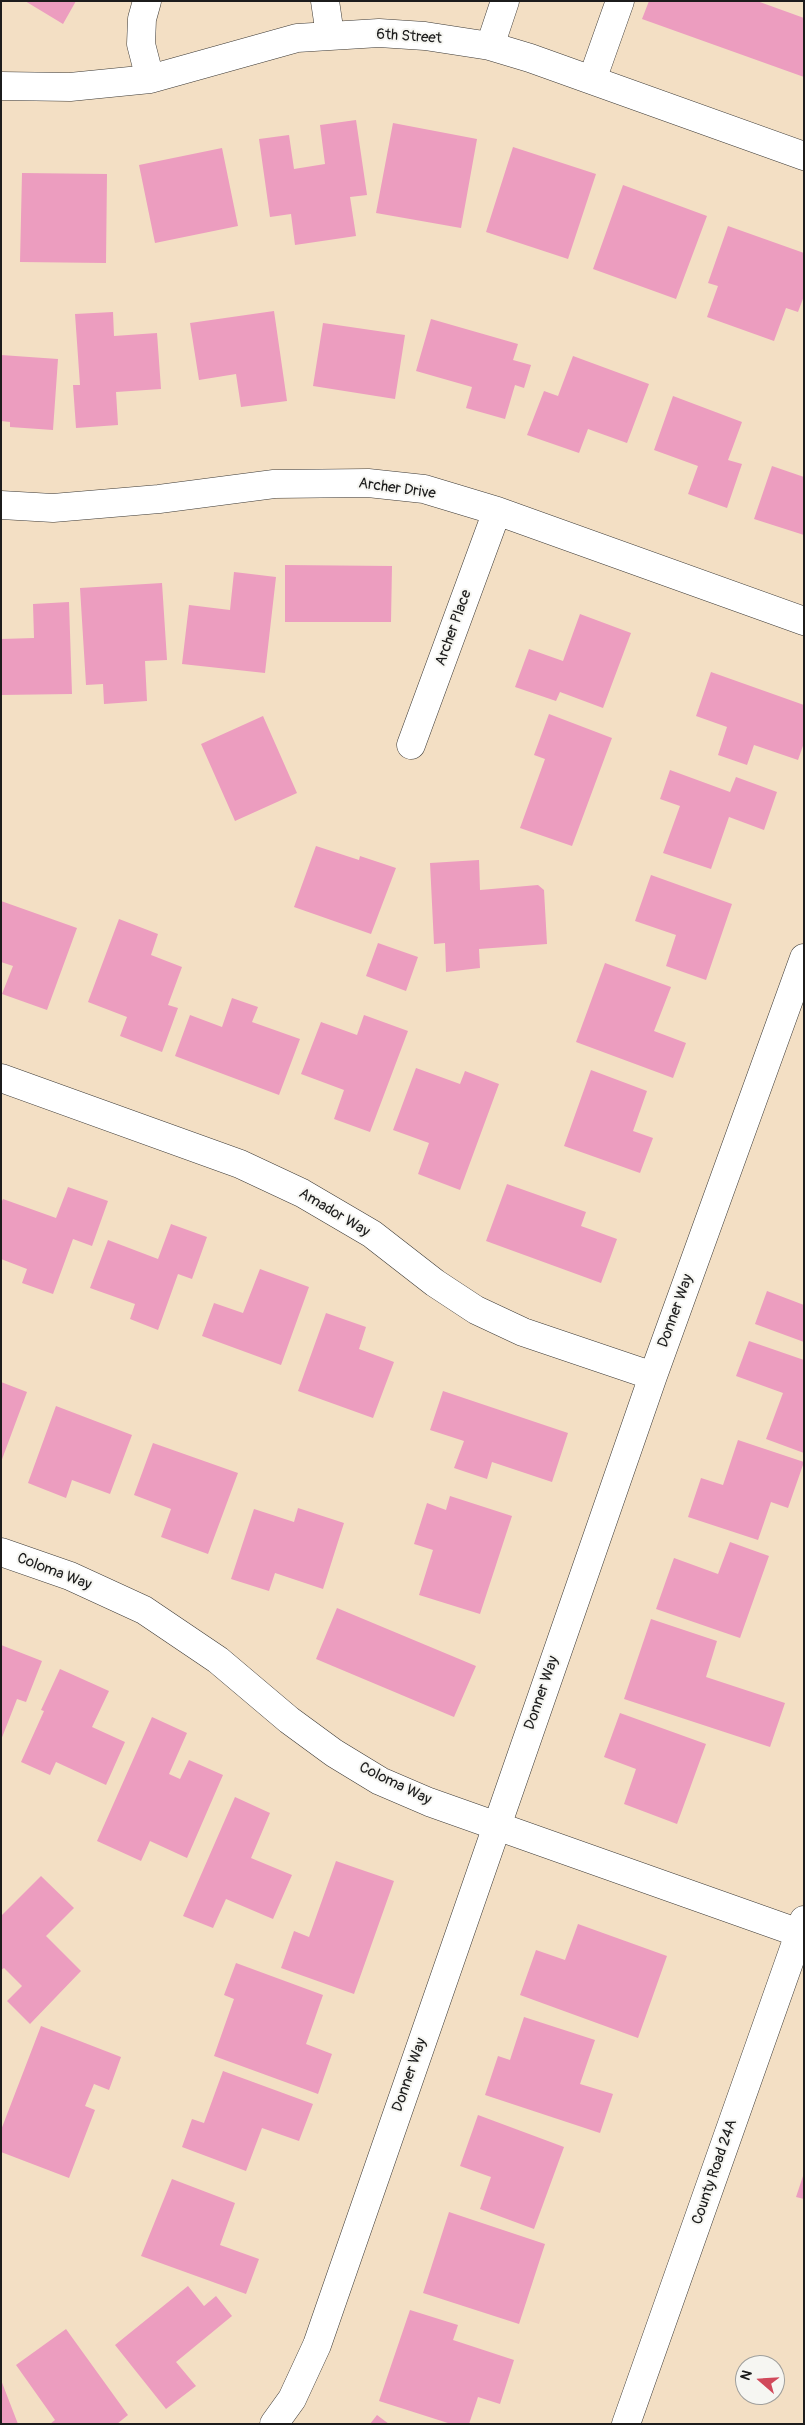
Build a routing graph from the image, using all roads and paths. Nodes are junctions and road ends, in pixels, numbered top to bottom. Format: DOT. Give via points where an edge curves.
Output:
graph roads {
  1 [pos="147,1"];
  2 [pos="325,1"];
  3 [pos="505,1"];
  4 [pos="620,1"];
  5 [pos="330,35"];
  6 [pos="490,46"];
  7 [pos="150,79"];
  8 [pos="592,80"];
  9 [pos="1,86"];
  10 [pos="804,156"];
  11 [pos="1,505"];
  12 [pos="497,511"];
  13 [pos="804,621"];
  14 [pos="411,745"];
  15 [pos="804,958"];
  16 [pos="1,1078"];
  17 [pos="653,1376"];
  18 [pos="1,1552"];
  19 [pos="496,1825"];
  20 [pos="801,1926"];
  21 [pos="274,2424"];
  22 [pos="626,2424"];
  1 -- 7 [label="street" via="141,44"];
  2 -- 5 [label="street"];
  3 -- 6 [label="street"];
  4 -- 8 [label="street"];
  5 -- 6 [label="street, 6th Street" via="379,33 425,36"];
  5 -- 7 [label="street, 6th Street" via="297,38"];
  6 -- 8 [label="street, 6th Street"];
  7 -- 9 [label="street, 6th Street" via="70,87"];
  8 -- 10 [label="street, 6th Street"];
  11 -- 12 [label="street, Archer Drive" via="53,508 320,482 424,489"];
  12 -- 13 [label="street, Archer Drive"];
  12 -- 14 [label="street, Archer Place"];
  15 -- 17 [label="street, Donner Way"];
  16 -- 17 [label="street, Amador Way" via="240,1164 302,1193 372,1234 476,1310 523,1332"];
  17 -- 19 [label="street, Donner Way"];
  18 -- 19 [label="street, Coloma Way" via="70,1576 144,1610 218,1660 289,1720 372,1776 429,1802"];
  19 -- 20 [label="street, Coloma Way"];
  19 -- 21 [label="street, Donner Way" via="317,2345 292,2399"];
  20 -- 22 [label="street, County Road 24A"];
}
